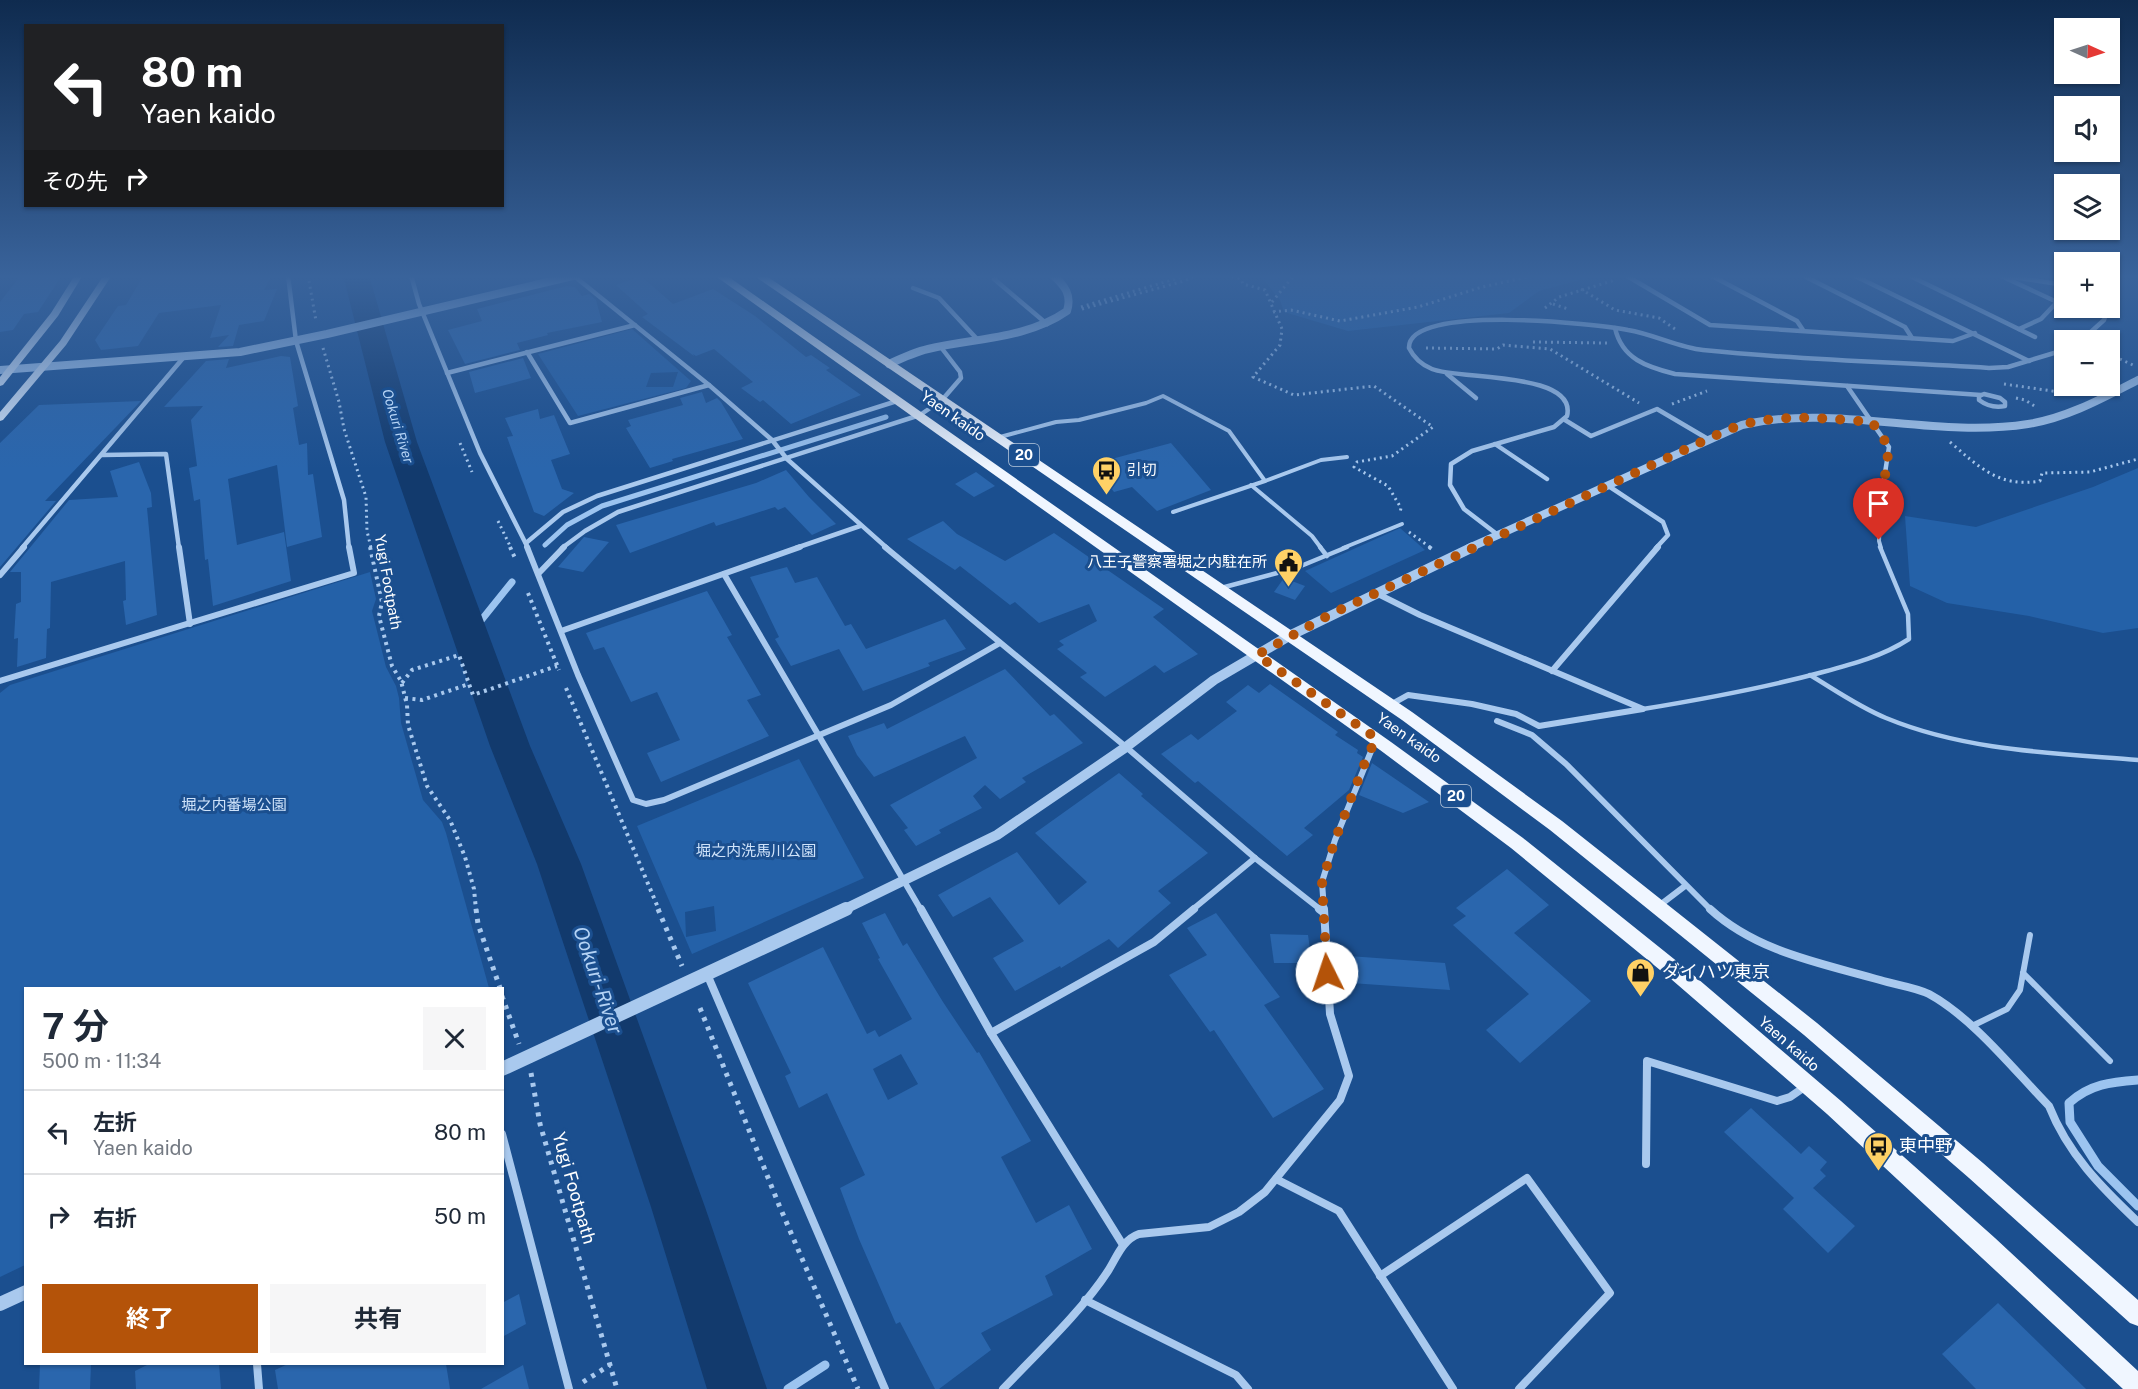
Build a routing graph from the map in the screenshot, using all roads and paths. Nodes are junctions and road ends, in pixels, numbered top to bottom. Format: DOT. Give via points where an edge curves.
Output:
graph roads {
  1 [pos="35,340"];
  2 [pos="65,340"];
  3 [pos="301,340"];
  4 [pos="433,340"];
  5 [pos="574,340"];
  6 [pos="654,340"];
  7 [pos="811,340"];
  8 [pos="853,340"];
  9 [pos="972,340"];
  10 [pos="1280,340"];
  11 [pos="1411,340"];
  12 [pos="1617,340"];
  13 [pos="1667,340"];
  14 [pos="1988,340"];
  15 [pos="296,341"];
  16 [pos="1533,342"];
  17 [pos="1618,343"];
  18 [pos="322,344"];
  19 [pos="940,346"];
  20 [pos="1409,348"];
  21 [pos="527,352"];
  22 [pos="2054,353"];
  23 [pos="184,357"];
  24 [pos="2120,359"];
  25 [pos="2029,361"];
  26 [pos="889,364"];
  27 [pos="2133,365"];
  28 [pos="45,367"];
  29 [pos="12,369"];
  30 [pos="0,370"];
  31 [pos="447,373"];
  32 [pos="1446,374"];
  33 [pos="2138,380"];
  34 [pos="0,383"];
  35 [pos="709,385"];
  36 [pos="1847,386"];
  37 [pos="1707,391"];
  38 [pos="1981,395"];
  39 [pos="1476,398"];
  40 [pos="942,400"];
  41 [pos="897,401"];
  42 [pos="1655,410"];
  43 [pos="921,415"];
  44 [pos="0,418"];
  45 [pos="1565,420"];
  46 [pos="1872,422"];
  47 [pos="1941,435"];
  48 [pos="457,436"];
  49 [pos="997,437"];
  50 [pos="1708,439"];
  51 [pos="772,440"];
  52 [pos="1495,444"];
  53 [pos="102,455"];
  54 [pos="1347,457"];
  55 [pos="787,459"];
  56 [pos="2138,459"];
  57 [pos="1547,479"];
  58 [pos="1265,481"];
  59 [pos="478,482"];
  60 [pos="1251,485"];
  61 [pos="1607,485"];
  62 [pos="1881,499"];
  63 [pos="493,511"];
  64 [pos="1173,512"];
  65 [pos="1402,524"];
  66 [pos="860,526"];
  67 [pos="1498,535"];
  68 [pos="526,543"];
  69 [pos="1327,555"];
  70 [pos="1447,560"];
  71 [pos="517,562"];
  72 [pos="539,573"];
  73 [pos="724,574"];
  74 [pos="0,575"];
  75 [pos="1219,589"];
  76 [pos="527,590"];
  77 [pos="1376,593"];
  78 [pos="190,624"];
  79 [pos="561,631"];
  80 [pos="1289,636"];
  81 [pos="1000,643"];
  82 [pos="1257,655"];
  83 [pos="557,666"];
  84 [pos="1552,671"];
  85 [pos="1810,675"];
  86 [pos="0,681"];
  87 [pos="402,684"];
  88 [pos="469,684"];
  89 [pos="405,698"];
  90 [pos="1390,705"];
  91 [pos="1643,709"];
  92 [pos="1497,721"];
  93 [pos="819,735"];
  94 [pos="1376,738"];
  95 [pos="1126,747"];
  96 [pos="2138,760"];
  97 [pos="1255,858"];
  98 [pos="905,881"];
  99 [pos="1684,886"];
  100 [pos="1660,905"];
  101 [pos="1323,912"];
  102 [pos="2030,935"];
  103 [pos="683,967"];
  104 [pos="2023,973"];
  105 [pos="707,974"];
  106 [pos="500,987"];
  107 [pos="504,1002"];
  108 [pos="700,1008"];
  109 [pos="1972,1026"];
  110 [pos="991,1033"];
  111 [pos="526,1058"];
  112 [pos="2110,1061"];
  113 [pos="504,1068"];
  114 [pos="1807,1085"];
  115 [pos="504,1142"];
  116 [pos="1646,1164"];
  117 [pos="1276,1179"];
  118 [pos="2138,1222"];
  119 [pos="1123,1245"];
  120 [pos="1380,1275"];
  121 [pos="24,1293"];
  122 [pos="1085,1300"];
  123 [pos="0,1304"];
  124 [pos="2138,1315"];
  125 [pos="257,1365"];
  126 [pos="610,1365"];
  127 [pos="2138,1387"];
  128 [pos="259,1389"];
  129 [pos="570,1389"];
  130 [pos="617,1389"];
  131 [pos="858,1389"];
  132 [pos="885,1389"];
  133 [pos="1003,1389"];
  134 [pos="1248,1389"];
  135 [pos="1453,1389"];
  136 [pos="1519,1389"];
  1 -- 29 [label="main road"];
  2 -- 28 [label="main road"];
  3 -- 15 [label="street"];
  4 -- 31 [label="street"];
  5 -- 21 [label="street"];
  6 -- 35 [label="street"];
  7 -- 41 [label="main road, Yaen kaido / 20"];
  8 -- 26 [label="main road, Yaen kaido / 20"];
  9 -- 19 [label="street"];
  10 -- 65 [label="path" via="1253,378 1294,395 1374,386 1434,427 1392,456 1357,462 1354,466 1388,486 1401,508"];
  11 -- 20 [label="street"];
  12 -- 17 [label="street"];
  13 -- 25 [label="street" via="1689,349 1989,368"];
  14 -- 25 [label="street"];
  15 -- 23 [label="street"];
  15 -- 78 [label="street" via="344,500 354,573"];
  16 -- 17 [label="path"];
  17 -- 36 [label="street" via="1635,361 1675,374"];
  18 -- 87 [label="path, Yugi Footpath" via="366,497 367,531 382,602 379,616 392,666"];
  19 -- 26 [label="street"];
  19 -- 40 [label="street" via="961,378"];
  20 -- 32 [label="street" via="1422,364"];
  20 -- 42 [label="path" via="1497,349 1503,345 1550,349"];
  21 -- 31 [label="street"];
  21 -- 35 [label="street" via="570,423"];
  22 -- 25 [label="street"];
  23 -- 28 [label="street"];
  23 -- 53 [label="street"];
  24 -- 27 [label="path"];
  26 -- 40 [label="main road, Yaen kaido / 20"];
  28 -- 29 [label="street"];
  28 -- 44 [label="main road"];
  29 -- 30 [label="street"];
  29 -- 34 [label="main road"];
  31 -- 68 [label="street" via="480,453"];
  32 -- 39 [label="street"];
  32 -- 45 [label="street" via="1534,382 1551,389 1566,403"];
  33 -- 46 [label="street" via="2037,423 1966,429"];
  35 -- 51 [label="street"];
  36 -- 38 [label="street"];
  36 -- 46 [label="street"];
  37 -- 42 [label="path"];
  38 -- 38 [label="street" via="2000,398 2005,406 1984,404 1979,400"];
  40 -- 43 [label="street"];
  40 -- 49 [label="main road, Yaen kaido / 20"];
  41 -- 43 [label="main road, Yaen kaido / 20"];
  41 -- 51 [label="street"];
  42 -- 45 [label="street" via="1591,436"];
  42 -- 50 [label="street"];
  43 -- 55 [label="street"];
  43 -- 82 [label="main road, Yaen kaido / 20"];
  45 -- 52 [label="street" via="1554,427"];
  46 -- 50 [label="street" via="1779,419 1742,425"];
  46 -- 62 [label="street" via="1889,447"];
  47 -- 56 [label="path" via="1993,478 2005,482 2040,481 2042,473 2090,472"];
  48 -- 59 [label="path"];
  49 -- 58 [label="lane" via="1163,396 1229,431"];
  49 -- 75 [label="main road, Yaen kaido / 20"];
  50 -- 61 [label="street"];
  51 -- 55 [label="street"];
  51 -- 68 [label="street" via="581,503 547,524"];
  52 -- 57 [label="street"];
  52 -- 67 [label="street" via="1472,451 1451,464 1449,485 1464,509"];
  53 -- 74 [label="street"];
  53 -- 78 [label="street" via="166,454"];
  54 -- 58 [label="lane" via="1321,459"];
  55 -- 66 [label="street"];
  55 -- 72 [label="street" via="618,512 563,546"];
  58 -- 60 [label="lane"];
  60 -- 64 [label="lane"];
  60 -- 69 [label="lane" via="1312,536"];
  61 -- 67 [label="street"];
  61 -- 84 [label="street" via="1663,522 1668,535"];
  62 -- 85 [label="lane" via="1882,557 1908,614 1909,639 1891,652"];
  63 -- 71 [label="path"];
  65 -- 69 [label="lane"];
  65 -- 70 [label="path" via="1412,536"];
  66 -- 73 [label="street"];
  66 -- 81 [label="street"];
  67 -- 70 [label="street"];
  68 -- 72 [label="street"];
  69 -- 75 [label="lane" via="1296,568"];
  70 -- 77 [label="street"];
  72 -- 79 [label="street"];
  73 -- 79 [label="street"];
  73 -- 93 [label="street"];
  75 -- 80 [label="main road, Yaen kaido / 20"];
  76 -- 83 [label="path"];
  77 -- 80 [label="street"];
  77 -- 84 [label="street"];
  78 -- 86 [label="street"];
  79 -- 93 [label="street" via="633,800 646,804 664,800"];
  80 -- 82 [label="street"];
  80 -- 90 [label="main road, Yaen kaido / 20"];
  81 -- 93 [label="street" via="891,705"];
  81 -- 95 [label="street"];
  82 -- 94 [label="main road, Yaen kaido / 20"];
  82 -- 95 [label="street" via="1214,680"];
  83 -- 88 [label="path" via="473,695"];
  83 -- 103 [label="path"];
  84 -- 91 [label="street"];
  85 -- 91 [label="lane"];
  85 -- 96 [label="lane" via="1886,718 1955,740"];
  87 -- 88 [label="path" via="412,670 459,656"];
  87 -- 89 [label="path, Yugi Footpath"];
  88 -- 89 [label="path" via="422,700"];
  89 -- 106 [label="path, Yugi Footpath" via="408,725 427,786 450,820 465,857 478,924"];
  90 -- 91 [label="street" via="1408,696 1472,704 1516,714 1539,726"];
  90 -- 100 [label="main road, Yaen kaido / 20"];
  92 -- 99 [label="street" via="1532,735 1566,764"];
  93 -- 98 [label="street"];
  94 -- 101 [label="street" via="1322,882"];
  94 -- 114 [label="main road, Yaen kaido / 20" via="1618,923"];
  95 -- 97 [label="street"];
  95 -- 98 [label="street" via="997,836"];
  97 -- 101 [label="street"];
  97 -- 110 [label="street" via="1154,942"];
  98 -- 105 [label="street"];
  98 -- 110 [label="street"];
  99 -- 100 [label="street"];
  99 -- 109 [label="street" via="1722,920 1753,940 1928,994"];
  100 -- 124 [label="main road, Yaen kaido / 20" via="1834,1048"];
  101 -- 117 [label="street" via="1330,1014 1349,1076 1340,1100"];
  102 -- 104 [label="lane"];
  104 -- 109 [label="lane" via="2020,990 2007,1009"];
  104 -- 112 [label="lane"];
  105 -- 111 [label="street"];
  105 -- 132 [label="street"];
  107 -- 111 [label="path, Yugi Footpath"];
  108 -- 131 [label="path"];
  109 -- 118 [label="street" via="2049,1106 2054,1122 2081,1163"];
  110 -- 119 [label="street"];
  111 -- 113 [label="street"];
  111 -- 126 [label="path, Yugi Footpath" via="540,1124"];
  114 -- 116 [label="street" via="1777,1101 1647,1061"];
  114 -- 127 [label="main road, Yaen kaido / 20" via="2006,1262"];
  115 -- 129 [label="street"];
  117 -- 119 [label="street" via="1239,1212 1209,1227 1139,1234"];
  117 -- 120 [label="street" via="1339,1211"];
  119 -- 122 [label="street"];
  120 -- 135 [label="street"];
  120 -- 136 [label="street" via="1527,1178 1610,1293"];
  121 -- 123 [label="street"];
  122 -- 133 [label="street"];
  122 -- 134 [label="street" via="1236,1376"];
  125 -- 128 [label="street"];
  126 -- 129 [label="path"];
  126 -- 130 [label="path, Yugi Footpath"];
}
